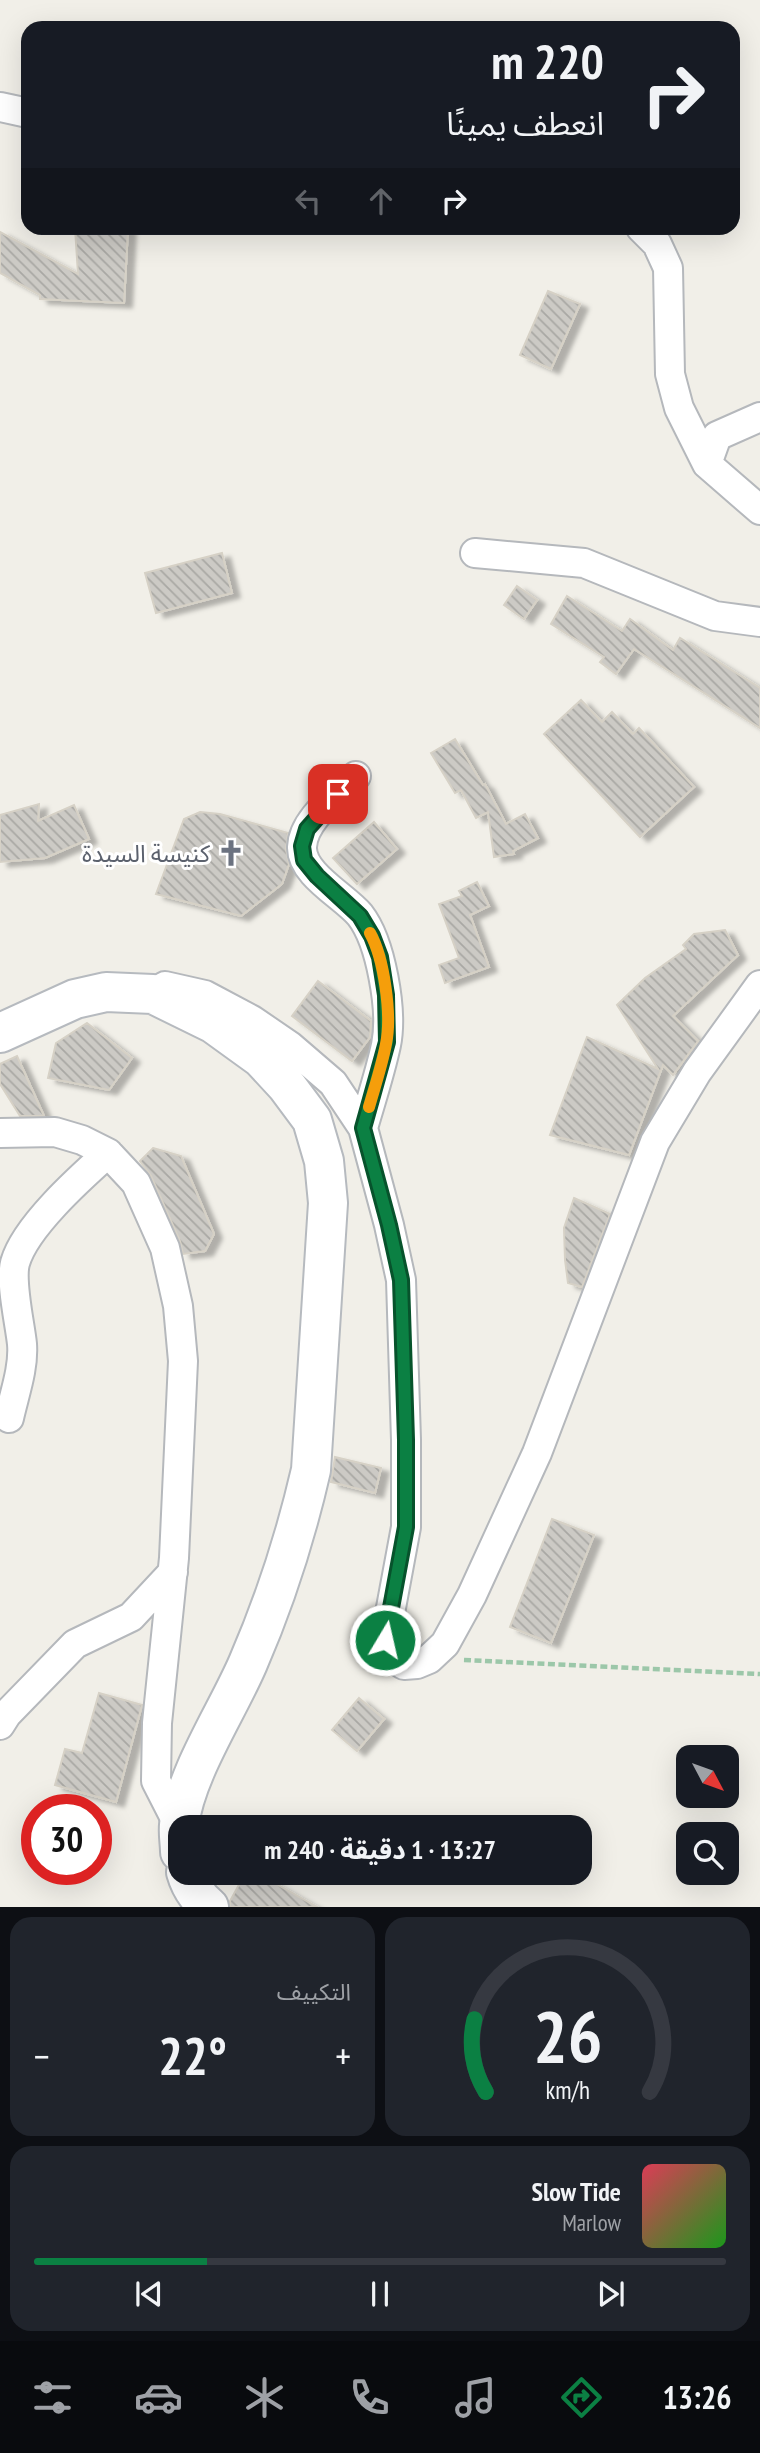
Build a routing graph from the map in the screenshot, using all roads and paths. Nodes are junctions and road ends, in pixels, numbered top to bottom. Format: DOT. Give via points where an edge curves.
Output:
graph roads {
  1 [pos="0,107"];
  2 [pos="21,112"];
  3 [pos="647,235"];
  4 [pos="760,417"];
  5 [pos="708,464"];
  6 [pos="760,510"];
  7 [pos="475,553"];
  8 [pos="760,622"];
  9 [pos="356,776"];
  10 [pos="760,985"];
  11 [pos="153,994"];
  12 [pos="0,1033"];
  13 [pos="363,1128"];
  14 [pos="0,1133"];
  15 [pos="108,1153"];
  16 [pos="9,1418"];
  17 [pos="173,1572"];
  18 [pos="429,1659"];
  19 [pos="760,1674"];
  20 [pos="0,1725"];
  21 [pos="170,1815"];
  22 [pos="184,1815"];
  23 [pos="190,1885"];
  24 [pos="209,1907"];
  1 -- 2 [label="street"];
  3 -- 5 [label="street" via="668,268 670,374 678,408"];
  4 -- 5 [label="street" via="718,436"];
  5 -- 6 [label="street"];
  7 -- 8 [label="street" via="584,563 715,616"];
  9 -- 13 [label="street" via="307,829 302,846 304,860 317,876 360,916 380,957 387,1042"];
  10 -- 18 [label="street" via="696,1072 655,1142 537,1453 472,1595 445,1644"];
  11 -- 12 [label="main road" via="106,992 75,999"];
  11 -- 13 [label="street" via="165,986 205,995 252,1020 290,1045 333,1083"];
  11 -- 22 [label="main road" via="214,1024 261,1058 286,1085 312,1120 324,1161 328,1203 311,1470 302,1512 252,1652 188,1792"];
  13 -- 18 [label="street" via="401,1280 406,1527 385,1640 392,1657 404,1665"];
  14 -- 15 [label="street" via="55,1132"];
  15 -- 16 [label="street" via="47,1213 14,1265 22,1346"];
  15 -- 17 [label="street" via="136,1183 165,1248 178,1306 183,1361"];
  17 -- 20 [label="street" via="131,1617 75,1644"];
  17 -- 21 [label="street" via="157,1723 156,1781"];
  18 -- 19 [label="path"];
  23 -- 24 [label="main road"];
}
